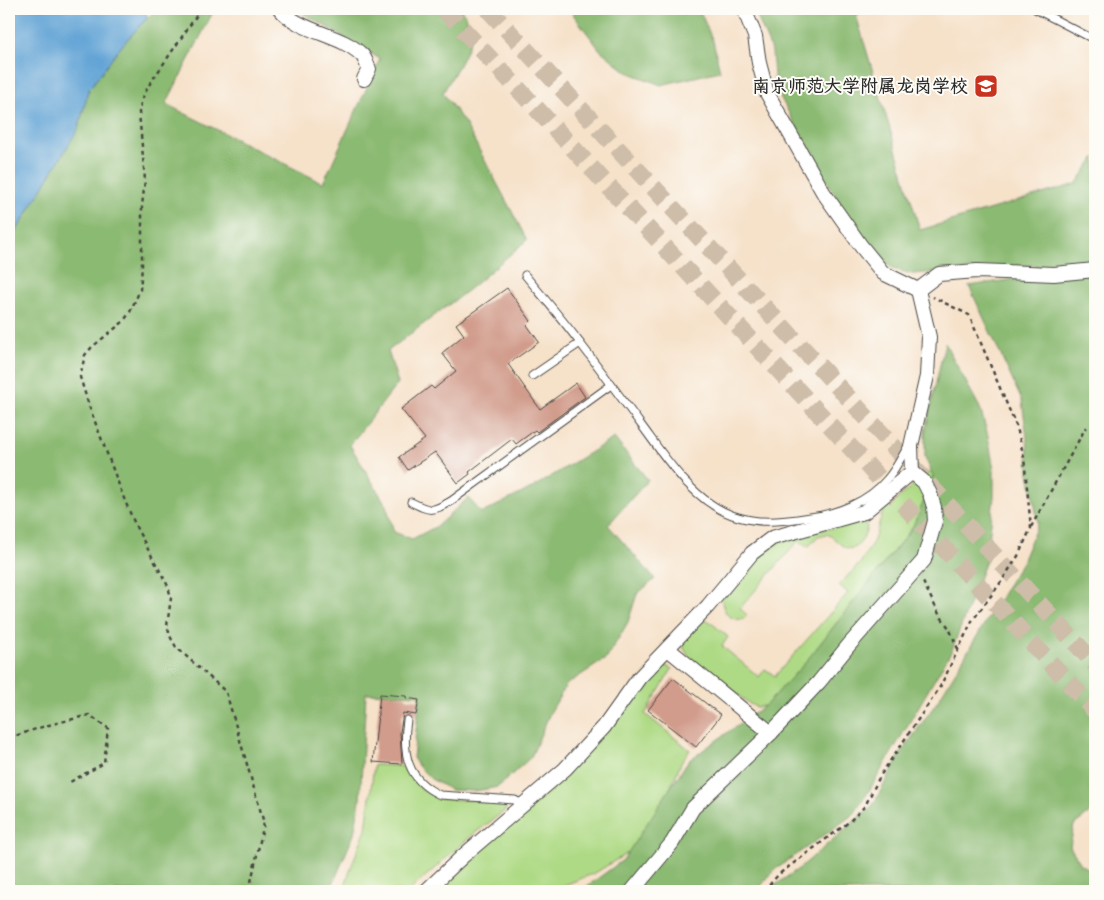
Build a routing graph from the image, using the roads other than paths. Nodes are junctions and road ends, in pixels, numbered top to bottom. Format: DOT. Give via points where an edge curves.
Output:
graph roads {
  1 [pos="280,9"];
  2 [pos="744,9"];
  3 [pos="1034,9"];
  4 [pos="1095,40"];
  5 [pos="364,79"];
  6 [pos="1095,270"];
  7 [pos="525,276"];
  8 [pos="918,290"];
  9 [pos="580,343"];
  10 [pos="532,376"];
  11 [pos="611,385"];
  12 [pos="912,437"];
  13 [pos="912,472"];
  14 [pos="411,502"];
  15 [pos="668,649"];
  16 [pos="406,720"];
  17 [pos="771,733"];
  18 [pos="524,805"];
  19 [pos="426,891"];
  20 [pos="632,891"];
  1 -- 5 [label="street" via="289,19 363,55 369,69"];
  2 -- 8 [label="street" via="755,36 767,93 823,192 883,273"];
  3 -- 4 [label="lane"];
  6 -- 8 [label="street" via="1054,274 978,271 939,274"];
  7 -- 9 [label="lane"];
  8 -- 12 [label="street" via="929,337 928,376"];
  9 -- 10 [label="lane"];
  9 -- 11 [label="lane"];
  11 -- 12 [label="lane" via="692,489 711,505 758,522 822,516 871,495 898,465"];
  11 -- 14 [label="lane" via="443,505 426,509"];
  12 -- 13 [label="street"];
  13 -- 15 [label="street" via="864,512 772,538 762,545"];
  13 -- 17 [label="street" via="924,482 934,507 935,521 924,560"];
  15 -- 17 [label="street"];
  15 -- 18 [label="street" via="639,678 592,741 566,769"];
  16 -- 18 [label="lane" via="405,755 409,766 432,791 440,795 515,800"];
  17 -- 20 [label="street" via="693,808 672,843"];
  18 -- 19 [label="street"];
}
